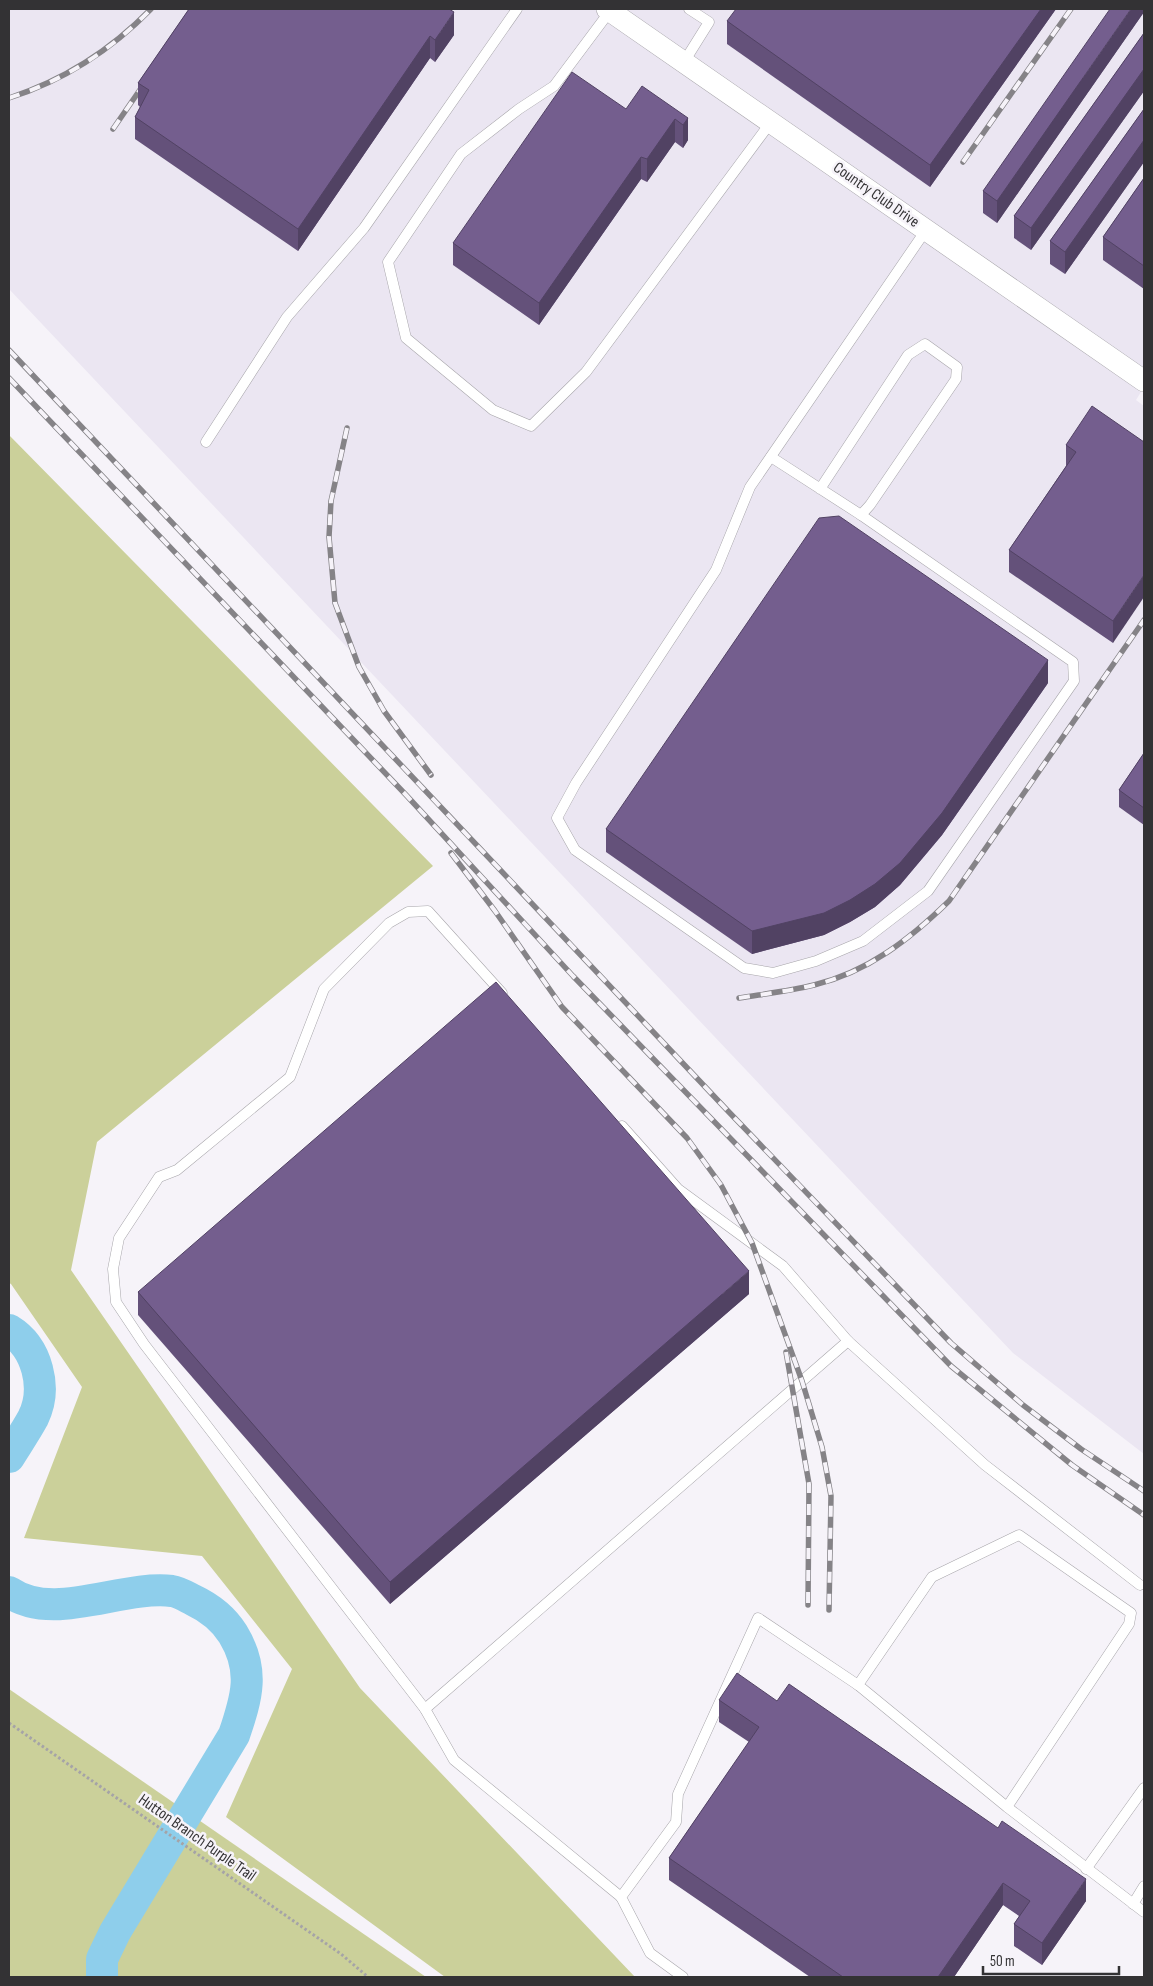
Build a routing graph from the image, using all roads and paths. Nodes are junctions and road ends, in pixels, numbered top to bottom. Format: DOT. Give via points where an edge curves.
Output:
graph roads {
  1 [pos="517,9"];
  2 [pos="689,9"];
  3 [pos="609,10"];
  4 [pos="684,62"];
  5 [pos="770,122"];
  6 [pos="926,230"];
  7 [pos="1144,381"];
  8 [pos="206,442"];
  9 [pos="771,457"];
  10 [pos="820,489"];
  11 [pos="861,515"];
  12 [pos="507,999"];
  13 [pos="612,1116"];
  14 [pos="848,1341"];
  15 [pos="1143,1588"];
  16 [pos="858,1685"];
  17 [pos="425,1709"];
  18 [pos="9,1724"];
  19 [pos="1144,1788"];
  20 [pos="1007,1807"];
  21 [pos="1086,1869"];
  22 [pos="1144,1886"];
  23 [pos="621,1898"];
  24 [pos="1133,1904"];
  25 [pos="1144,1912"];
  26 [pos="368,1977"];
  27 [pos="683,1977"];
  1 -- 8 [label="lane" via="364,228 287,317"];
  2 -- 4 [label="lane" via="708,22"];
  3 -- 4 [label="street, Country Club Drive"];
  3 -- 5 [label="lane" via="554,86 461,154 388,262 406,338 493,410 531,426 586,372"];
  4 -- 5 [label="street, Country Club Drive"];
  5 -- 6 [label="street, Country Club Drive"];
  6 -- 7 [label="street, Country Club Drive"];
  6 -- 9 [label="lane"];
  9 -- 10 [label="lane"];
  9 -- 11 [label="lane" via="750,487 716,570 576,783 557,818 575,850 744,968 774,973 816,961 864,941 928,891 1074,681 1073,662"];
  10 -- 11 [label="lane"];
  10 -- 11 [label="lane" via="908,355 925,344 957,367 956,379"];
  12 -- 17 [label="lane" via="428,911 408,912 389,924 324,989 290,1077 178,1170 159,1177 119,1238 113,1269 116,1302 144,1344"];
  13 -- 14 [label="lane" via="678,1189 782,1266"];
  14 -- 15 [label="lane" via="985,1465"];
  14 -- 17 [label="lane"];
  16 -- 20 [label="lane"];
  16 -- 20 [label="lane" via="932,1576 1019,1535 1132,1613 1129,1624"];
  16 -- 23 [label="lane" via="758,1618 678,1794 676,1822"];
  17 -- 23 [label="lane" via="454,1760"];
  18 -- 26 [label="path, Hutton Branch Purple Trail" via="341,1954"];
  19 -- 21 [label="lane"];
  20 -- 21 [label="lane"];
  21 -- 24 [label="lane"];
  22 -- 24 [label="lane"];
  23 -- 27 [label="lane" via="650,1953"];
  24 -- 25 [label="lane"];
}
